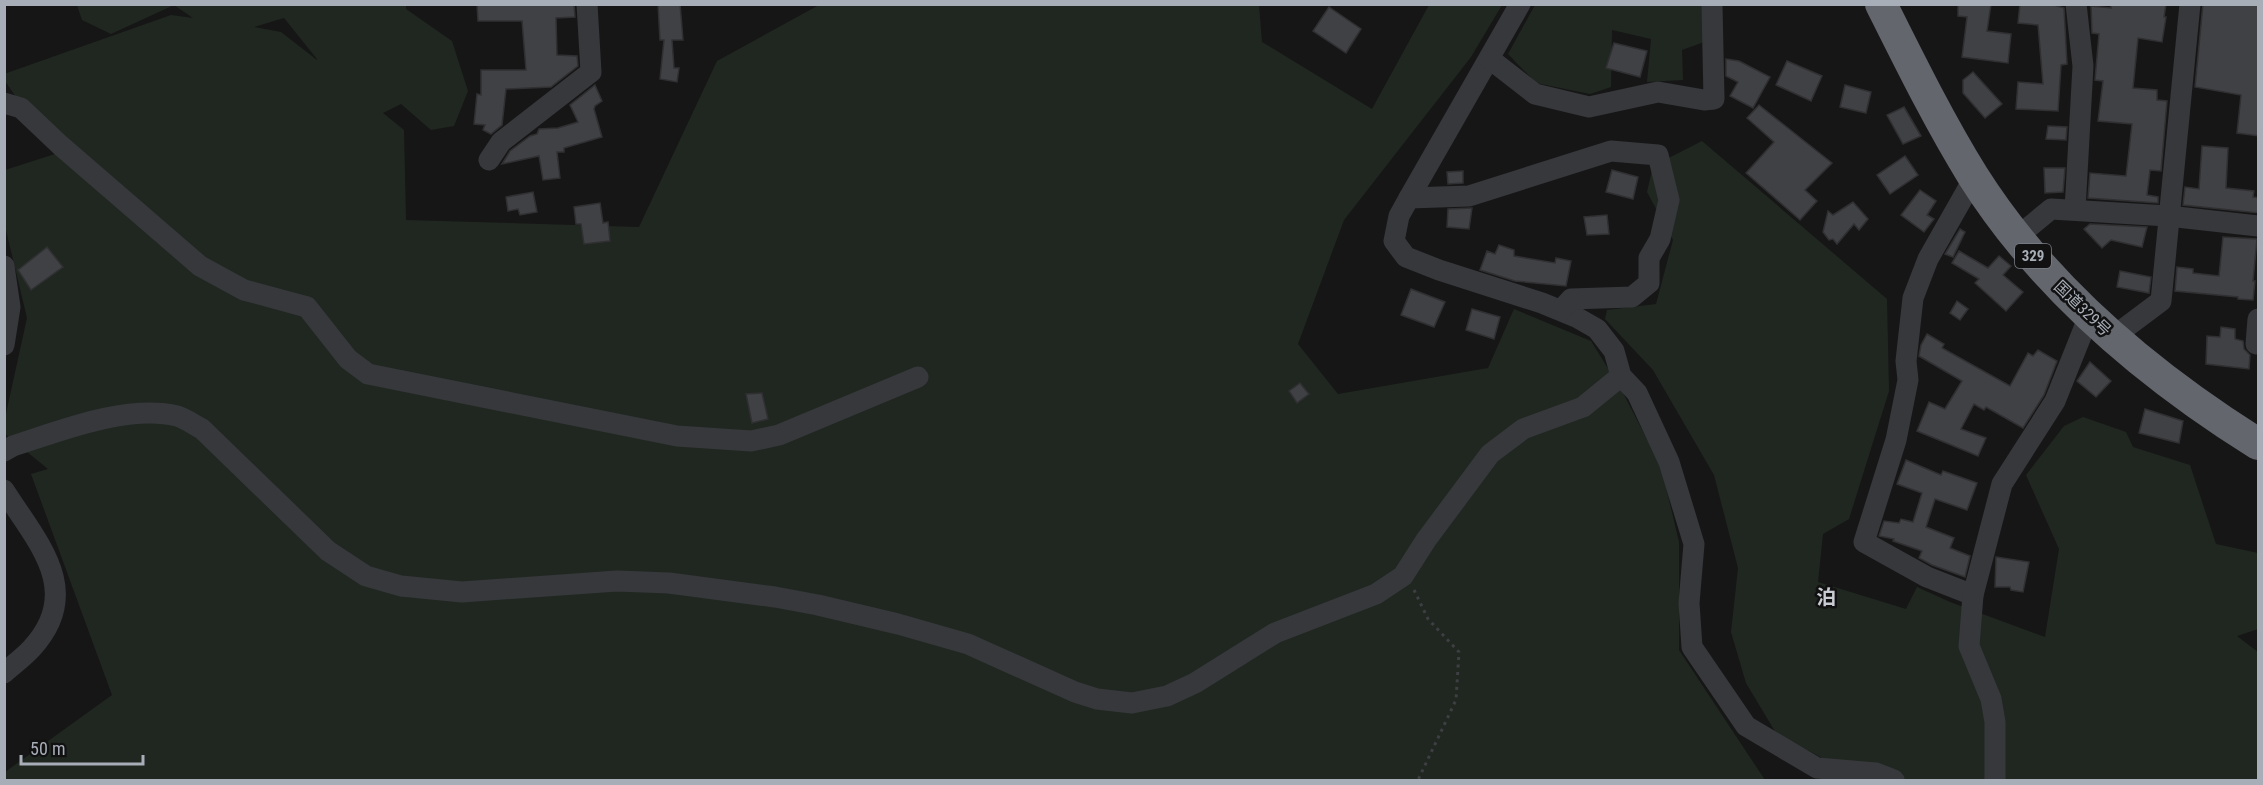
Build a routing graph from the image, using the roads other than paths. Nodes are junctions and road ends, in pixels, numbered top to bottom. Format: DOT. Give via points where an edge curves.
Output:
graph roads {
  1 [pos="587,4"];
  2 [pos="1520,4"];
  3 [pos="1712,4"];
  4 [pos="1881,4"];
  5 [pos="2076,4"];
  6 [pos="2190,4"];
  7 [pos="1490,59"];
  8 [pos="4,103"];
  9 [pos="489,160"];
  10 [pos="1974,178"];
  11 [pos="1409,198"];
  12 [pos="2075,210"];
  13 [pos="2169,216"];
  14 [pos="2259,226"];
  15 [pos="2017,237"];
  16 [pos="4,266"];
  17 [pos="1561,310"];
  18 [pos="2089,316"];
  19 [pos="2259,319"];
  20 [pos="2113,338"];
  21 [pos="2256,344"];
  22 [pos="4,345"];
  23 [pos="1622,376"];
  24 [pos="918,377"];
  25 [pos="2259,444"];
  26 [pos="4,451"];
  27 [pos="4,490"];
  28 [pos="1973,595"];
  29 [pos="4,673"];
  30 [pos="1894,780"];
  31 [pos="1995,780"];
  1 -- 9 [label="street" via="591,72 501,142"];
  2 -- 7 [label="street"];
  3 -- 7 [label="street" via="1714,99 1658,92 1589,107 1535,94"];
  4 -- 10 [label="highway, 国道329号 / 329"];
  5 -- 12 [label="street" via="2083,66"];
  6 -- 13 [label="street"];
  7 -- 11 [label="street"];
  8 -- 24 [label="street" via="21,108 200,266 244,290 307,307 348,359 368,374 677,436 751,441 778,435"];
  10 -- 15 [label="highway, 国道329号 / 329"];
  10 -- 28 [label="street" via="1928,259 1914,297 1906,361 1908,380 1896,440 1864,542 1927,577"];
  11 -- 17 [label="street" via="1394,241 1406,256"];
  11 -- 17 [label="street" via="1469,196 1611,151 1658,155 1668,200 1660,239 1648,258 1649,283 1632,297 1571,299"];
  12 -- 13 [label="street"];
  12 -- 15 [label="street" via="2051,209"];
  13 -- 14 [label="street"];
  13 -- 20 [label="street" via="2161,301"];
  15 -- 18 [label="highway, 国道329号 / 329"];
  16 -- 22 [label="street" via="10,307"];
  17 -- 23 [label="street" via="1597,329 1614,351"];
  18 -- 20 [label="highway, 国道329号 / 329"];
  18 -- 28 [label="street" via="2055,401 2002,484"];
  19 -- 21 [label="street"];
  20 -- 25 [label="highway, 国道329号 / 329" via="2168,382"];
  23 -- 26 [label="street" via="1583,407 1523,429 1490,454 1403,576 1376,594 1275,633 1167,696 1131,703 1075,692 968,644 887,621 775,597 669,583 617,581 462,592 401,586 366,576 328,551 202,429 178,416 120,416"];
  23 -- 30 [label="street" via="1637,393 1669,462 1694,544 1689,603 1692,647 1746,726 1817,768 1876,773"];
  27 -- 29 [label="street" via="42,547 53,569 56,591 51,618 33,647"];
  28 -- 31 [label="street" via="1969,646 1991,699"];
}
